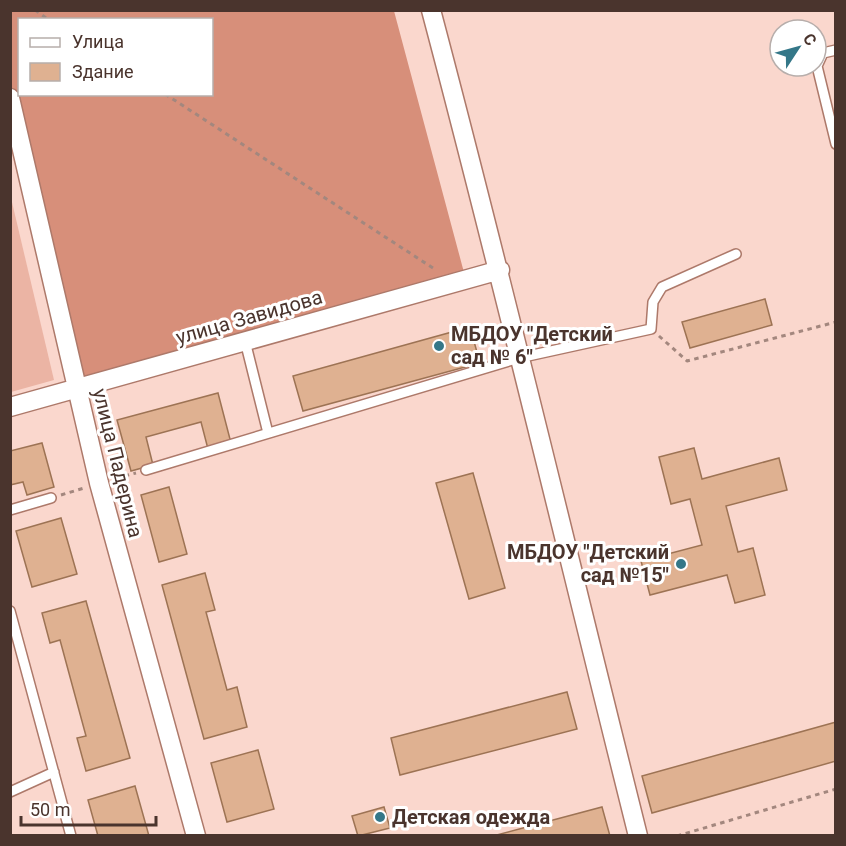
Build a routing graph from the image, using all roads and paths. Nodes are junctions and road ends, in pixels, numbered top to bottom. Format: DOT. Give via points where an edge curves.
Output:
graph roads {
  1 [pos="431,10"];
  2 [pos="836,50"];
  3 [pos="168,96"];
  4 [pos="10,98"];
  5 [pos="836,144"];
  6 [pos="736,254"];
  7 [pos="500,270"];
  8 [pos="456,283"];
  9 [pos="836,322"];
  10 [pos="651,329"];
  11 [pos="245,341"];
  12 [pos="519,358"];
  13 [pos="76,388"];
  14 [pos="10,407"];
  15 [pos="268,433"];
  16 [pos="146,470"];
  17 [pos="51,498"];
  18 [pos="10,510"];
  19 [pos="10,611"];
  20 [pos="54,772"];
  21 [pos="836,789"];
  22 [pos="10,792"];
  23 [pos="71,836"];
  24 [pos="196,836"];
  25 [pos="638,836"];
  26 [pos="677,836"];
  1 -- 7 [label="street"];
  2 -- 5 [label="lane" via="823,53 817,66"];
  3 -- 8 [label="path"];
  4 -- 13 [label="street, улица Падерина"];
  6 -- 10 [label="lane" via="662,287 653,302"];
  7 -- 8 [label="street, улица Завидова"];
  7 -- 12 [label="street"];
  8 -- 11 [label="street, улица Завидова"];
  9 -- 10 [label="path" via="687,361"];
  10 -- 12 [label="lane"];
  11 -- 13 [label="street, улица Завидова"];
  11 -- 15 [label="lane"];
  12 -- 15 [label="lane"];
  12 -- 25 [label="street"];
  13 -- 14 [label="street, улица Завидова"];
  13 -- 24 [label="street, улица Падерина"];
  15 -- 16 [label="lane"];
  17 -- 18 [label="lane"];
  19 -- 20 [label="lane"];
  20 -- 22 [label="lane"];
  20 -- 23 [label="lane"];
  21 -- 26 [label="path"];
}
